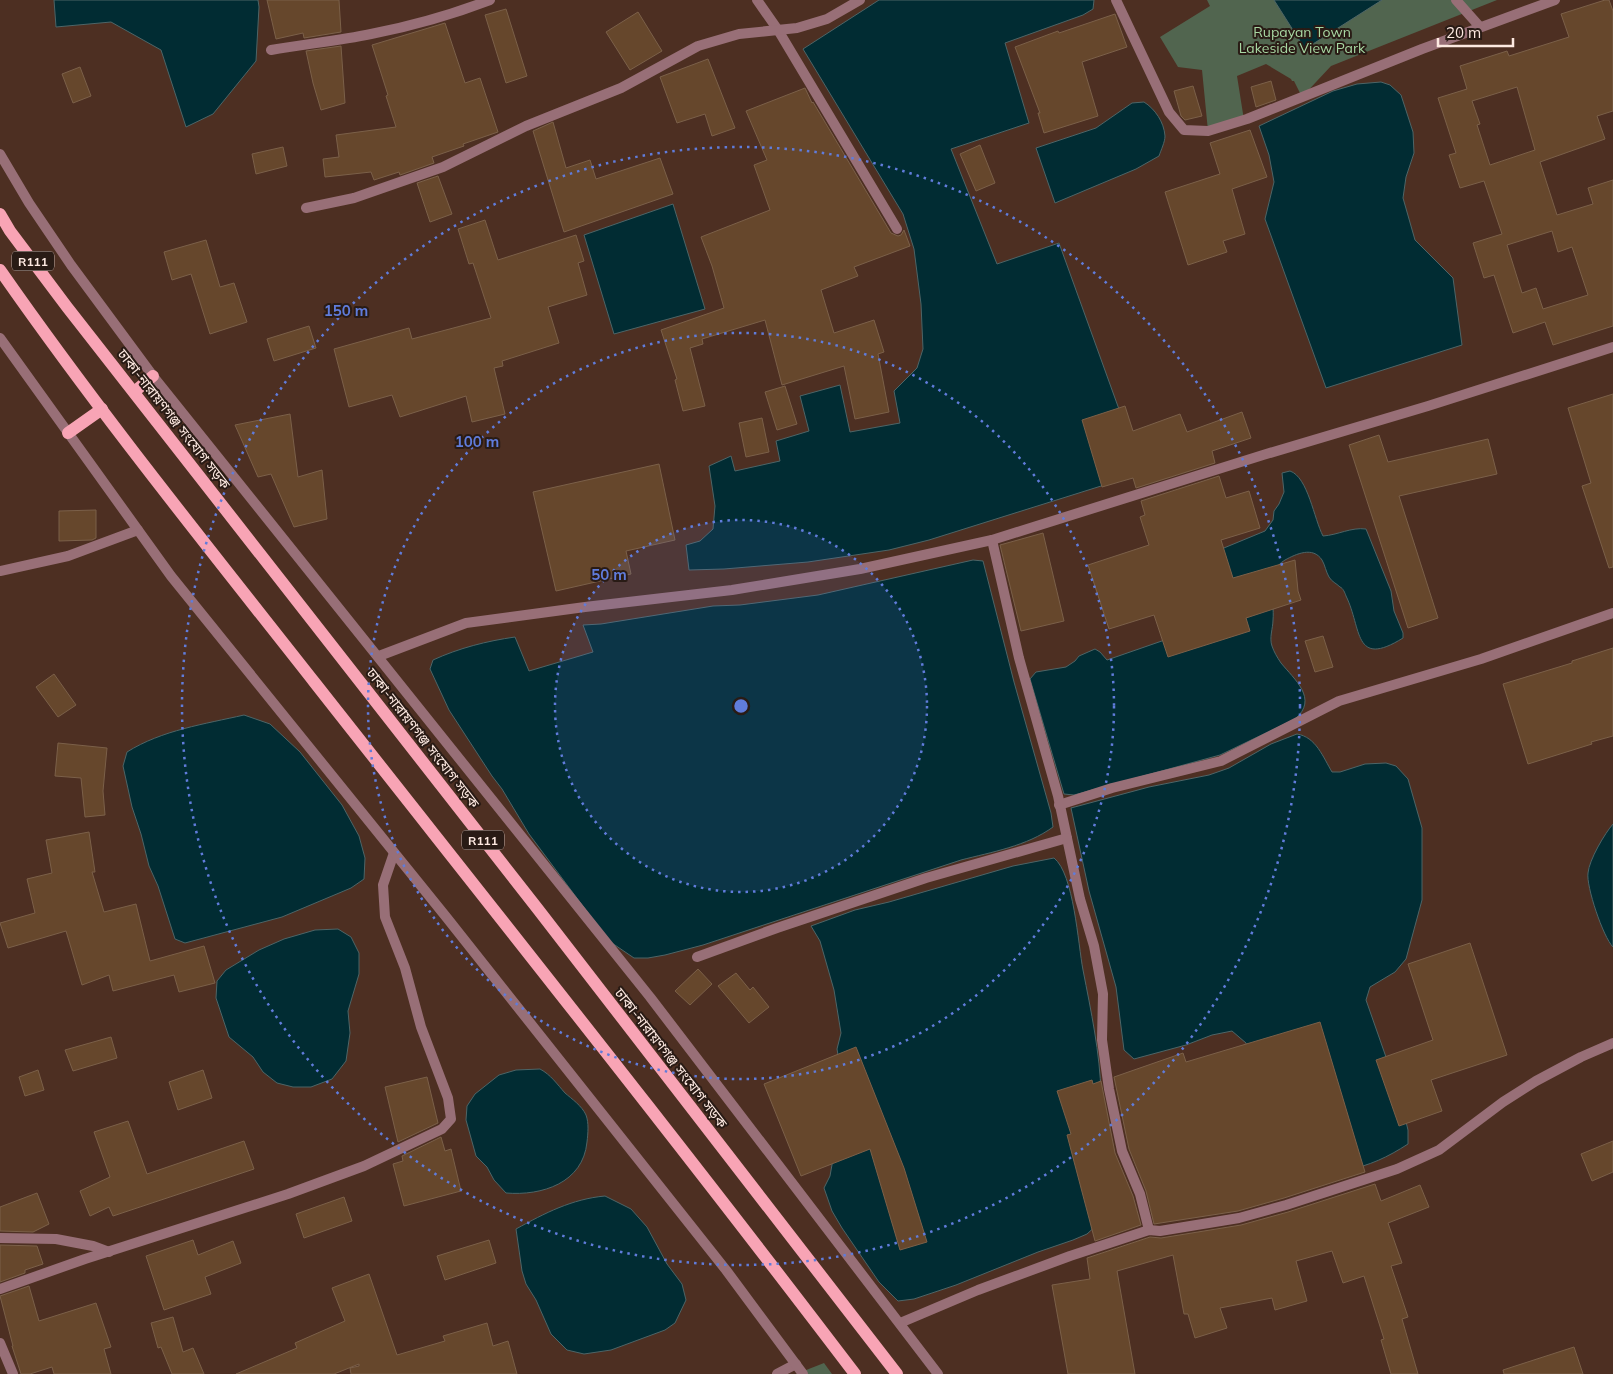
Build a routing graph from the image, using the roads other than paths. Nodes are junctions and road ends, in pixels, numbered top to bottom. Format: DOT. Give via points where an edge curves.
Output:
graph roads {
  1 [pos="490,0"];
  2 [pos="757,0"];
  3 [pos="860,0"];
  4 [pos="1116,0"];
  5 [pos="1456,0"];
  6 [pos="1555,0"];
  7 [pos="1480,27"];
  8 [pos="778,30"];
  9 [pos="271,50"];
  10 [pos="0,154"];
  11 [pos="306,208"];
  12 [pos="0,214"];
  13 [pos="897,229"];
  14 [pos="0,270"];
  15 [pos="0,338"];
  16 [pos="1613,347"];
  17 [pos="154,376"];
  18 [pos="134,392"];
  19 [pos="102,409"];
  20 [pos="68,433"];
  21 [pos="138,530"];
  22 [pos="992,540"];
  23 [pos="0,571"];
  24 [pos="1613,613"];
  25 [pos="379,656"];
  26 [pos="1060,804"];
  27 [pos="1067,838"];
  28 [pos="394,853"];
  29 [pos="697,957"];
  30 [pos="1613,1043"];
  31 [pos="1149,1230"];
  32 [pos="0,1238"];
  33 [pos="109,1252"];
  34 [pos="0,1289"];
  35 [pos="900,1323"];
  36 [pos="0,1343"];
  37 [pos="796,1364"];
  38 [pos="13,1374"];
  39 [pos="777,1374"];
  40 [pos="803,1374"];
  41 [pos="855,1374"];
  42 [pos="897,1374"];
  43 [pos="938,1374"];
  1 -- 9 [label="street" via="410,26"];
  2 -- 8 [label="street"];
  3 -- 8 [label="street" via="827,19"];
  4 -- 7 [label="street" via="1169,112 1184,130 1208,131 1247,119"];
  5 -- 7 [label="street"];
  6 -- 7 [label="street"];
  8 -- 11 [label="street" via="740,34 698,46 620,88 526,126 443,166 354,198"];
  8 -- 13 [label="street"];
  10 -- 17 [label="street" via="71,265"];
  12 -- 18 [label="main road, ঢাকা-নারায়ণগঞ্জ সংযোগ সড়ক / R111"];
  14 -- 19 [label="main road, R111"];
  15 -- 20 [label="street"];
  16 -- 22 [label="street"];
  17 -- 18 [label="main road"];
  17 -- 25 [label="street"];
  18 -- 42 [label="main road, ঢাকা-নারায়ণগঞ্জ সংযোগ সড়ক / R111"];
  19 -- 20 [label="main road"];
  19 -- 41 [label="main road, R111"];
  20 -- 21 [label="street"];
  21 -- 23 [label="street" via="68,556"];
  21 -- 28 [label="street" via="171,576"];
  22 -- 25 [label="street" via="860,569 732,590 466,623"];
  22 -- 26 [label="street" via="1019,658"];
  24 -- 26 [label="street" via="1481,659 1339,701 1221,761"];
  25 -- 35 [label="street" via="650,997"];
  26 -- 27 [label="street"];
  27 -- 29 [label="street" via="917,881"];
  27 -- 31 [label="street" via="1103,994 1102,1040 1122,1151 1140,1194"];
  28 -- 33 [label="street" via="383,885 386,917 446,1091 451,1119 442,1129 364,1166"];
  28 -- 37 [label="street" via="720,1263"];
  30 -- 31 [label="street" via="1536,1081 1439,1150 1398,1169 1239,1218"];
  31 -- 35 [label="street" via="978,1290"];
  32 -- 33 [label="street" via="56,1239"];
  33 -- 34 [label="street"];
  35 -- 43 [label="street"];
  36 -- 38 [label="street"];
  37 -- 39 [label="street"];
  37 -- 40 [label="street"];
}
